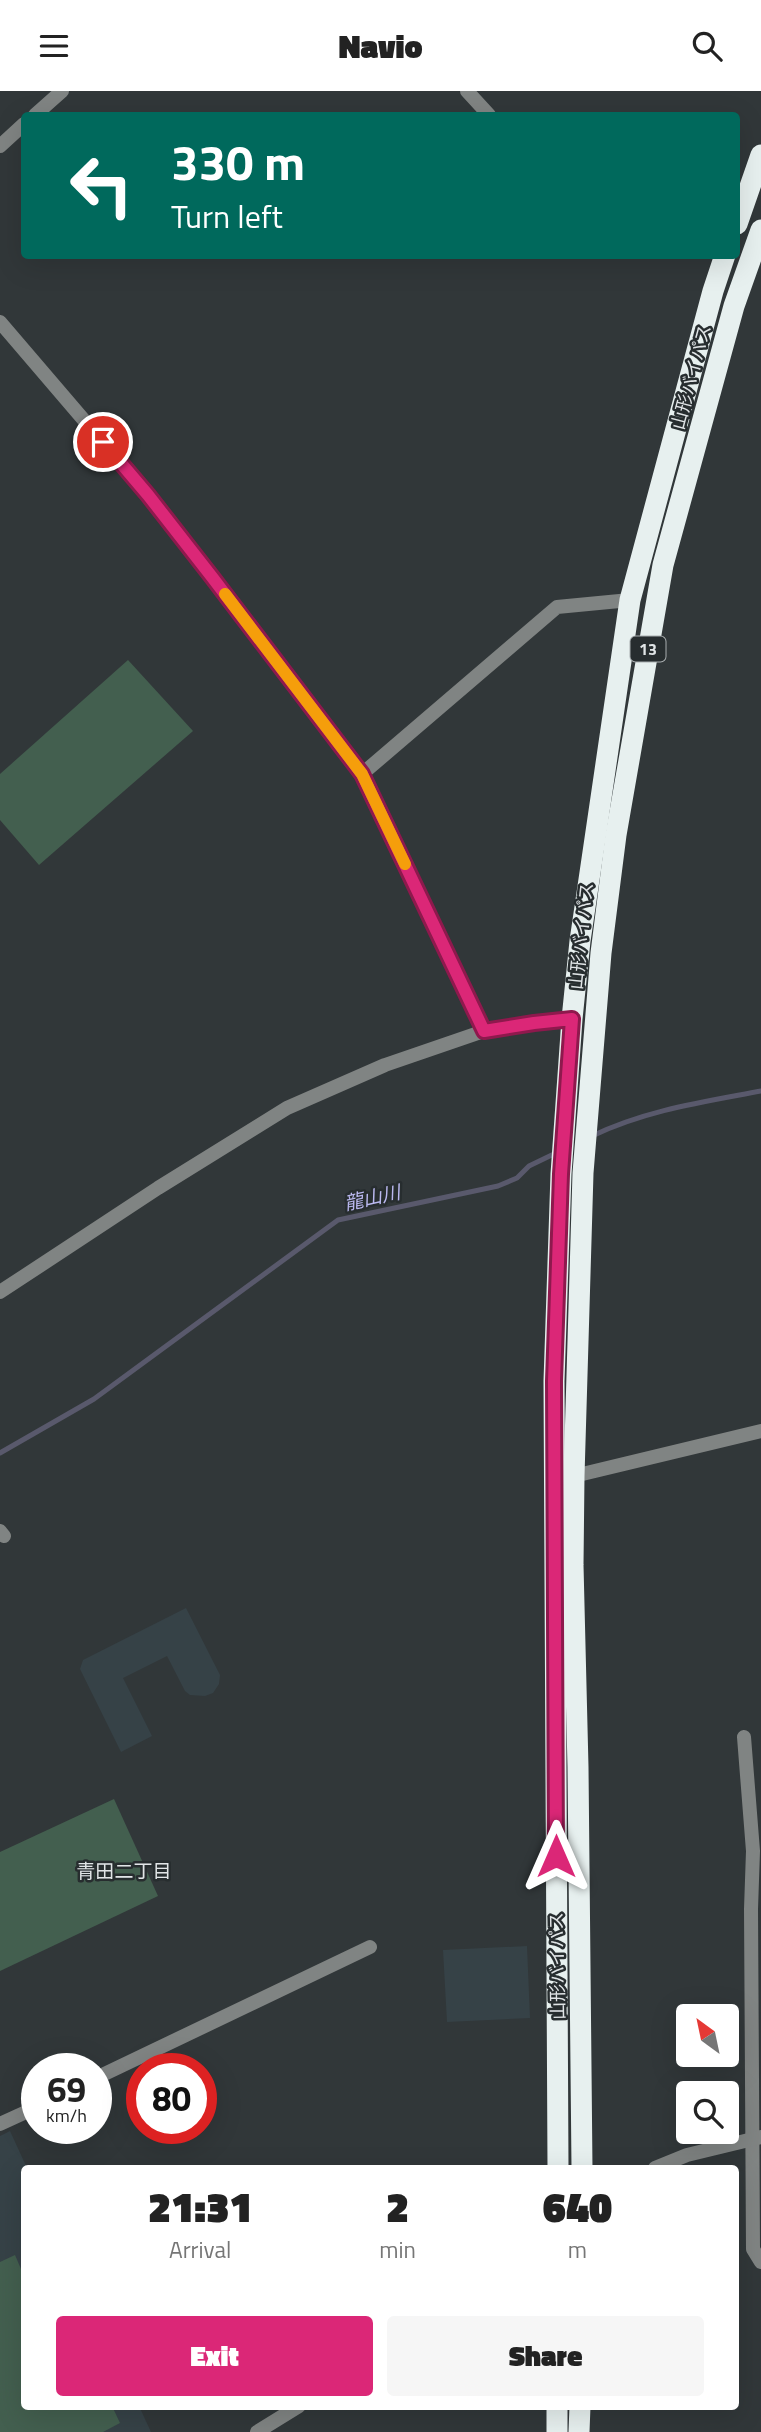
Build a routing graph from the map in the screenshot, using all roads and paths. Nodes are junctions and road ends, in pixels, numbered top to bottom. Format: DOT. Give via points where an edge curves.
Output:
graph roads {
  1 [pos="62,91"];
  2 [pos="467,91"];
  3 [pos="38,112"];
  4 [pos="486,112"];
  5 [pos="21,127"];
  6 [pos="0,146"];
  7 [pos="761,155"];
  8 [pos="740,215"];
  9 [pos="761,230"];
  10 [pos="725,259"];
  11 [pos="0,322"];
  12 [pos="630,600"];
  13 [pos="362,774"];
  14 [pos="572,1019"];
  15 [pos="484,1031"];
  16 [pos="0,1292"];
  17 [pos="761,1431"];
  18 [pos="575,1476"];
  19 [pos="744,1737"];
  20 [pos="370,1947"];
  21 [pos="756,1997"];
  22 [pos="112,2070"];
  23 [pos="21,2114"];
  24 [pos="0,2124"];
  25 [pos="757,2137"];
  26 [pos="558,2165"];
  27 [pos="582,2165"];
  28 [pos="662,2165"];
  29 [pos="761,2262"];
  30 [pos="293,2410"];
  31 [pos="557,2410"];
  32 [pos="580,2410"];
  33 [pos="257,2432"];
  34 [pos="556,2432"];
  35 [pos="579,2432"];
  1 -- 3 [label="street"];
  2 -- 4 [label="street"];
  5 -- 6 [label="street"];
  7 -- 8 [label="highway"];
  9 -- 18 [label="highway, 山形バイパス / 13" via="734,306 663,565 616,835 583,1173"];
  10 -- 12 [label="highway, 山形バイパス / 13"];
  11 -- 13 [label="street" via="148,495"];
  12 -- 13 [label="street" via="557,607"];
  12 -- 14 [label="highway, 山形バイパス / 13"];
  13 -- 15 [label="street"];
  14 -- 15 [label="street"];
  14 -- 26 [label="highway, 山形バイパス / 13" via="554,1381"];
  15 -- 16 [label="street" via="385,1065 287,1108"];
  17 -- 18 [label="street"];
  18 -- 27 [label="highway, 山形バイパス / 13"];
  19 -- 21 [label="street" via="753,1851"];
  20 -- 22 [label="street"];
  21 -- 25 [label="street"];
  23 -- 24 [label="street"];
  25 -- 28 [label="street"];
  25 -- 29 [label="street" via="753,2249"];
  30 -- 33 [label="street"];
  31 -- 34 [label="highway"];
  32 -- 35 [label="highway"];
}
